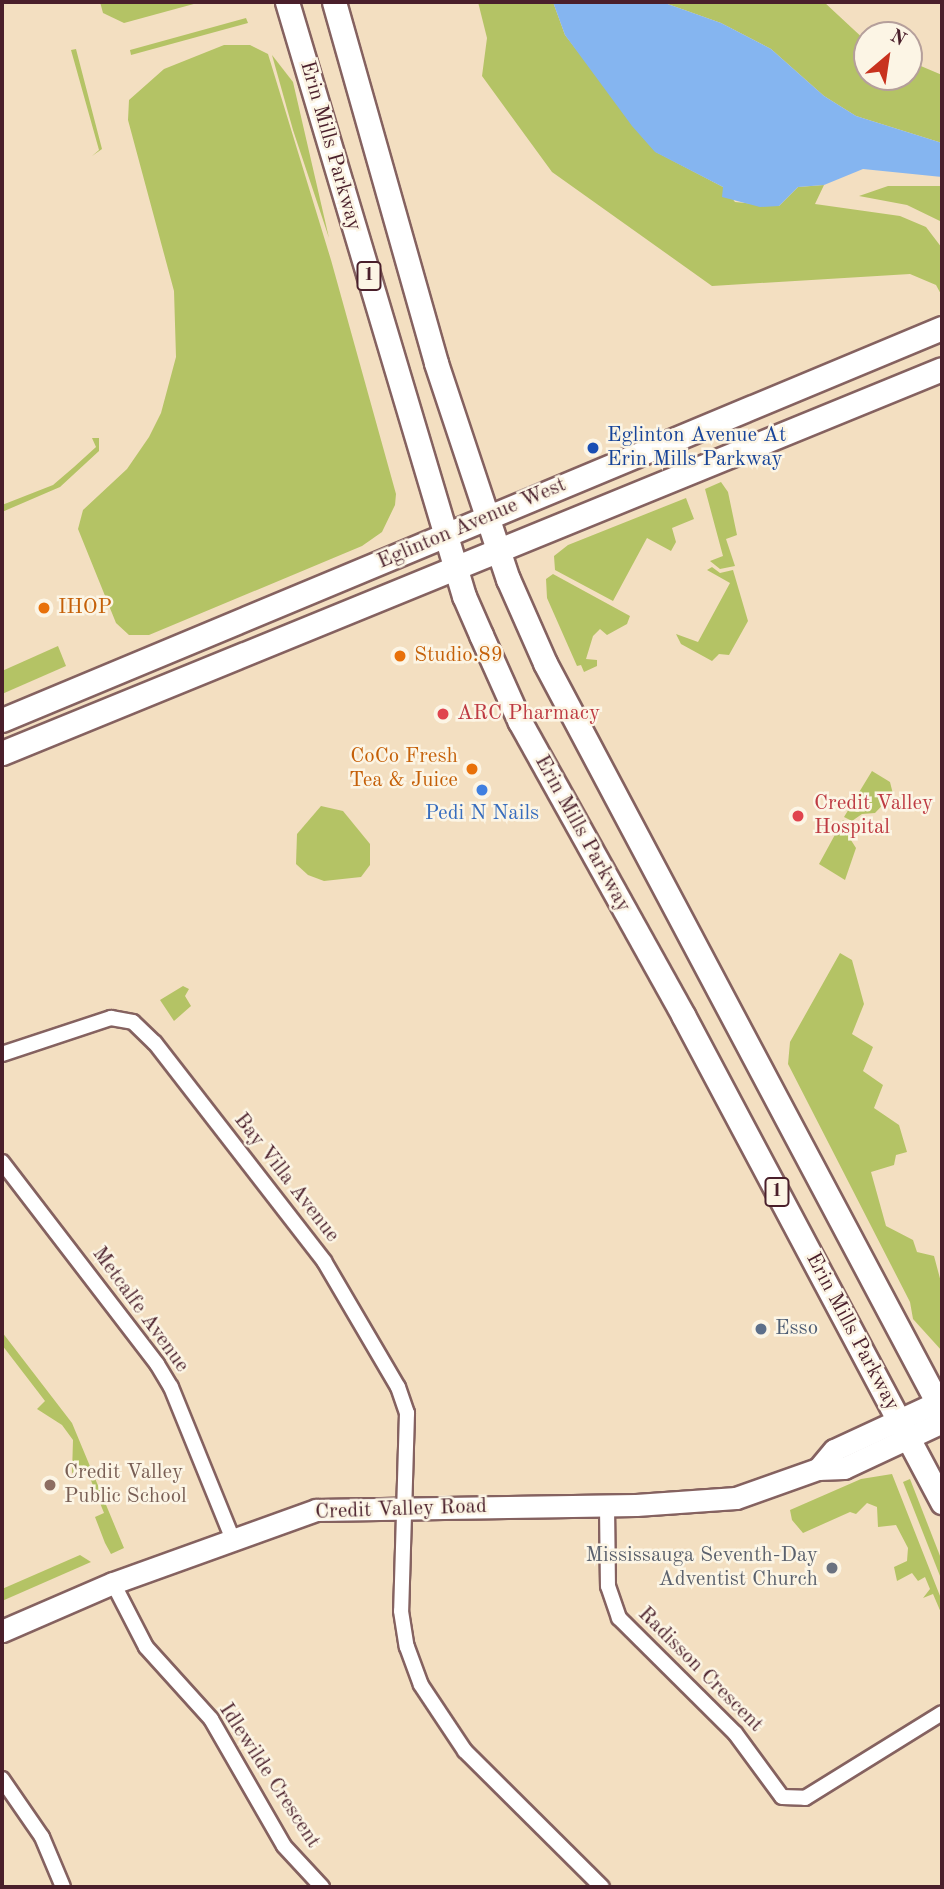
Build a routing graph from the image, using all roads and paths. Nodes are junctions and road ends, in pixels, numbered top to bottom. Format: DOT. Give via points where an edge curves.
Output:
graph roads {
  1 [pos="287,2"];
  2 [pos="334,2"];
  3 [pos="942,328"];
  4 [pos="942,369"];
  5 [pos="488,518"];
  6 [pos="446,536"];
  7 [pos="498,547"];
  8 [pos="455,565"];
  9 [pos="2,720"];
  10 [pos="2,753"];
  11 [pos="2,1054"];
  12 [pos="2,1162"];
  13 [pos="941,1409"];
  14 [pos="903,1429"];
  15 [pos="942,1502"];
  16 [pos="405,1506"];
  17 [pos="607,1506"];
  18 [pos="232,1538"];
  19 [pos="113,1583"];
  20 [pos="2,1631"];
  21 [pos="942,1713"];
  22 [pos="2,1779"];
  23 [pos="64,1887"];
  24 [pos="323,1887"];
  25 [pos="602,1887"];
  1 -- 6 [label="main road, Erin Mills Parkway / 1"];
  2 -- 5 [label="main road, Erin Mills Parkway / 1" via="425,326"];
  3 -- 5 [label="main road, Eglinton Avenue West"];
  4 -- 7 [label="main road, Eglinton Avenue West"];
  5 -- 6 [label="main road, Eglinton Avenue West"];
  5 -- 7 [label="main road, Erin Mills Parkway / 1"];
  6 -- 8 [label="main road, Erin Mills Parkway / 1"];
  6 -- 9 [label="main road, Eglinton Avenue West"];
  7 -- 8 [label="main road, Eglinton Avenue West"];
  7 -- 13 [label="main road, Erin Mills Parkway / 1" via="545,663"];
  8 -- 10 [label="main road, Eglinton Avenue West"];
  8 -- 14 [label="main road, Erin Mills Parkway / 1" via="520,722"];
  11 -- 16 [label="street, Bay Villa Avenue" via="111,1018 143,1028 335,1276 398,1387 409,1426"];
  12 -- 18 [label="street, Metcalfe Avenue" via="157,1364 171,1387"];
  13 -- 14 [label="street, Credit Valley Road"];
  14 -- 15 [label="main road, Erin Mills Parkway / 1"];
  14 -- 17 [label="street, Credit Valley Road" via="834,1450 818,1469 736,1498"];
  16 -- 17 [label="street, Credit Valley Road"];
  16 -- 18 [label="street, Credit Valley Road" via="316,1510"];
  16 -- 25 [label="street" via="401,1611 407,1647 421,1685 465,1751"];
  17 -- 21 [label="street, Radisson Crescent" via="607,1586 618,1618 735,1733 782,1797 793,1800 811,1794"];
  18 -- 19 [label="street, Credit Valley Road"];
  19 -- 20 [label="street, Credit Valley Road"];
  19 -- 24 [label="street, Idlewilde Crescent" via="146,1647 211,1719 284,1846"];
  22 -- 23 [label="street" via="42,1837"];
}
